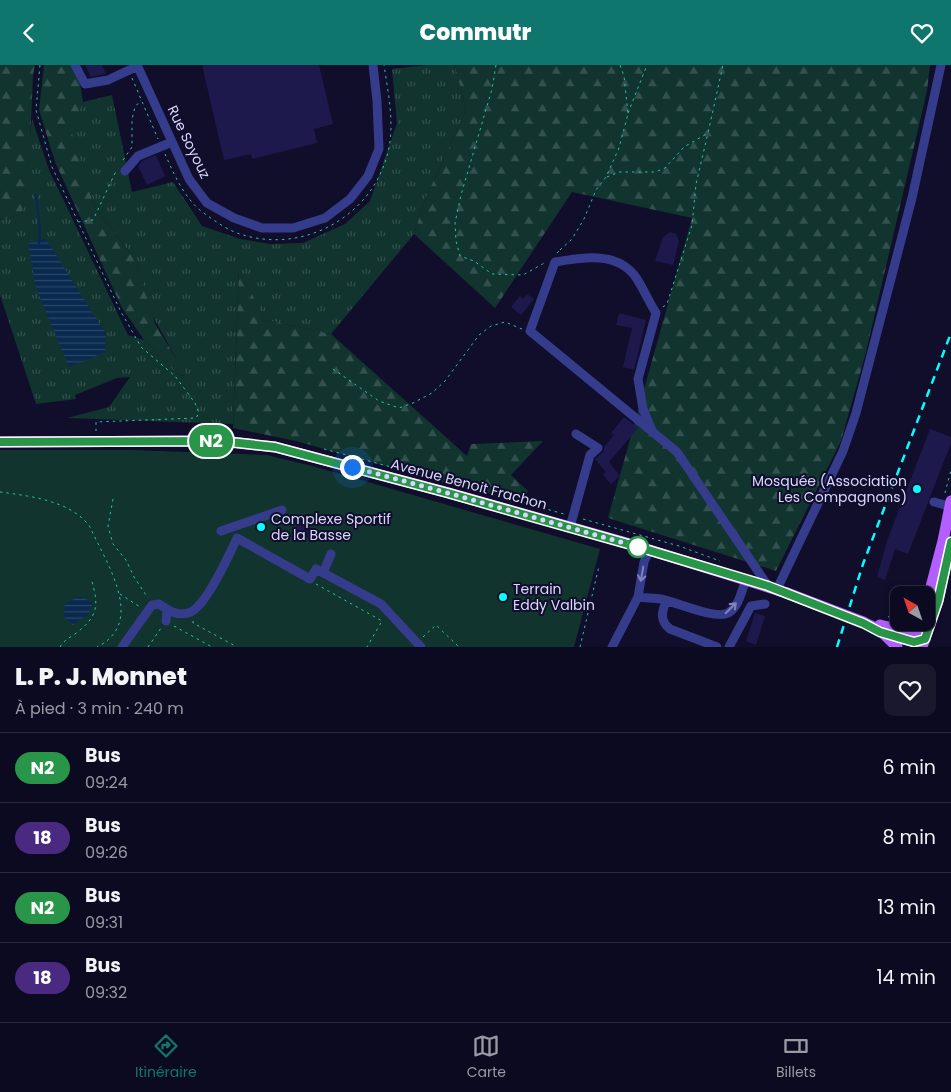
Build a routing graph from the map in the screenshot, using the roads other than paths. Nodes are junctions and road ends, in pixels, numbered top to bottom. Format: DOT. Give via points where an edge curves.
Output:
graph roads {
  1 [pos="75,65"];
  2 [pos="137,65"];
  3 [pos="373,65"];
  4 [pos="941,65"];
  5 [pos="125,69"];
  6 [pos="172,142"];
  7 [pos="124,171"];
  8 [pos="653,433"];
  9 [pos="576,434"];
  10 [pos="0,442"];
  11 [pos="934,502"];
  12 [pos="950,505"];
  13 [pos="282,510"];
  14 [pos="241,524"];
  15 [pos="951,525"];
  16 [pos="570,527"];
  17 [pos="221,531"];
  18 [pos="951,542"];
  19 [pos="246,543"];
  20 [pos="649,551"];
  21 [pos="331,554"];
  22 [pos="948,555"];
  23 [pos="323,573"];
  24 [pos="746,579"];
  25 [pos="930,586"];
  26 [pos="778,589"];
  27 [pos="638,597"];
  28 [pos="666,601"];
  29 [pos="765,604"];
  30 [pos="167,611"];
  31 [pos="166,621"];
  32 [pos="890,624"];
  33 [pos="881,629"];
  34 [pos="918,642"];
  35 [pos="419,645"];
  36 [pos="122,647"];
  37 [pos="612,647"];
  38 [pos="717,647"];
  39 [pos="729,647"];
  40 [pos="897,647"];
  1 -- 5 [label="street" via="84,84 108,80"];
  2 -- 5 [label="street"];
  2 -- 6 [label="street, Rue Soyouz"];
  3 -- 6 [label="street, Rue Soyouz" via="379,149 368,176 350,199 325,218 293,228 262,228 234,218 207,203 188,179"];
  4 -- 26 [label="street" via="912,198 856,413 843,451"];
  6 -- 7 [label="street" via="138,156"];
  8 -- 8 [label="street" via="643,409 638,379 655,314 636,278 624,265 608,259 552,259 530,331"];
  8 -- 26 [label="street" via="677,452"];
  9 -- 16 [label="street" via="598,448 590,455"];
  10 -- 16 [label="main road, Avenue Benoit Frachon" via="221,441 275,447"];
  11 -- 12 [label="street"];
  12 -- 25 [label="main road"];
  13 -- 14 [label="street"];
  14 -- 17 [label="street"];
  14 -- 19 [label="street" via="239,530"];
  15 -- 22 [label="street"];
  16 -- 20 [label="main road, Avenue Benoit Frachon"];
  18 -- 22 [label="main road"];
  19 -- 23 [label="street" via="310,579 316,569"];
  19 -- 30 [label="street" via="237,538 206,597 193,611 182,614"];
  20 -- 24 [label="main road, Avenue Benoit Frachon"];
  20 -- 27 [label="street, one-way"];
  21 -- 23 [label="street"];
  22 -- 34 [label="main road" via="938,601"];
  23 -- 35 [label="street" via="381,604"];
  24 -- 26 [label="main road, Avenue Benoit Frachon"];
  28 -- 24 [label="street, one-way" via="724,615 737,603"];
  26 -- 33 [label="main road, Avenue Benoit Frachon, bridge"];
  27 -- 28 [label="street"];
  27 -- 37 [label="street"];
  28 -- 38 [label="street" via="662,615 665,625"];
  29 -- 39 [label="street" via="751,606"];
  30 -- 31 [label="street"];
  30 -- 36 [label="street" via="159,604 149,608"];
  32 -- 33 [label="main road"];
  33 -- 34 [label="main road"];
  33 -- 40 [label="main road"];
}
